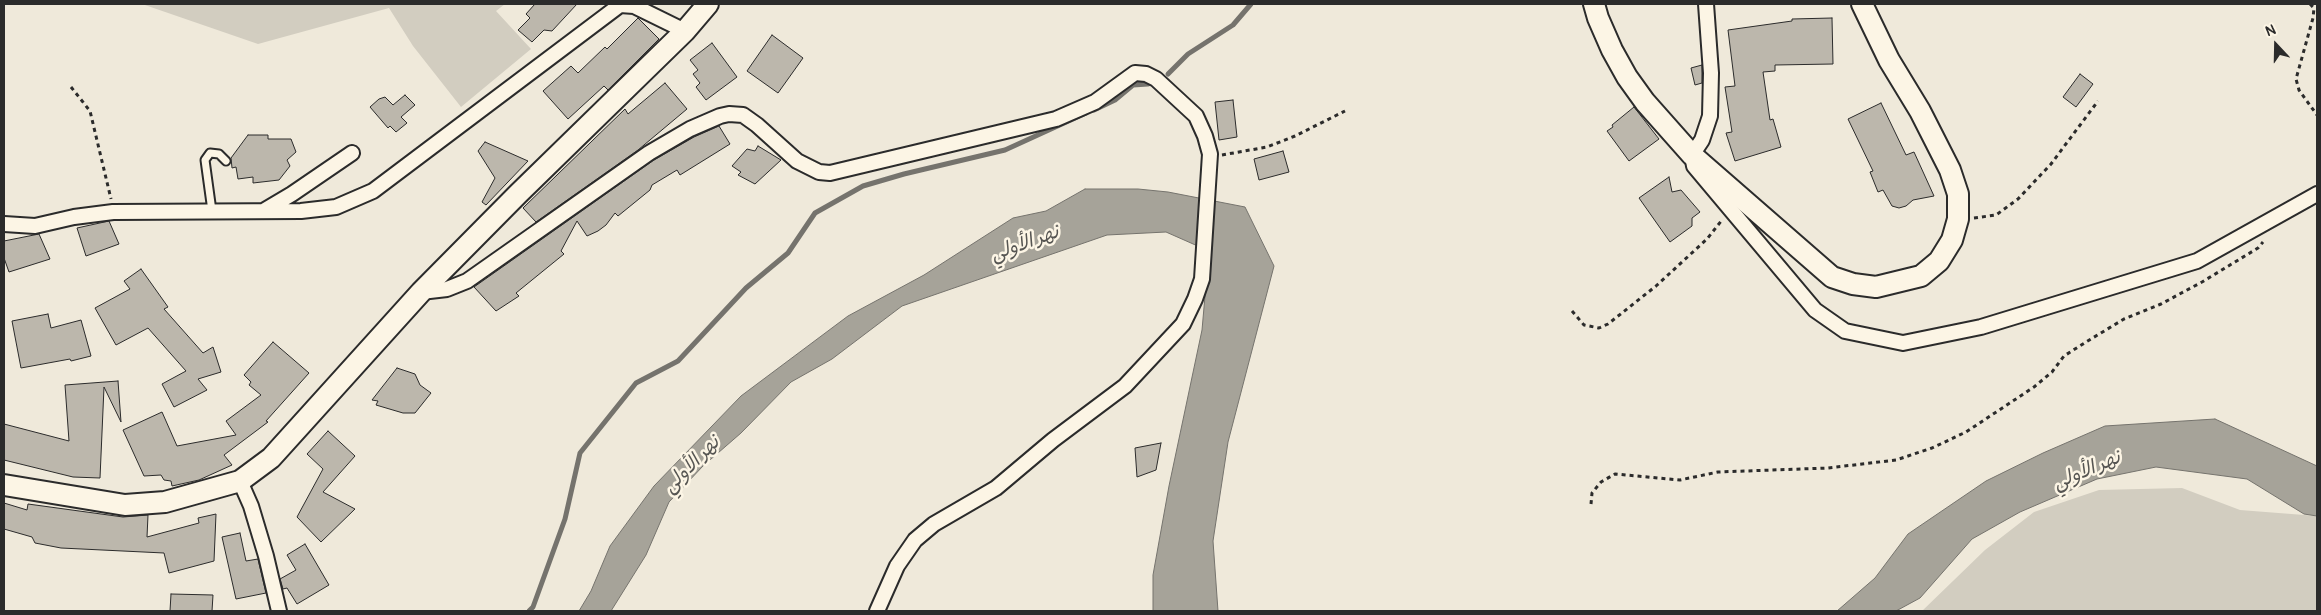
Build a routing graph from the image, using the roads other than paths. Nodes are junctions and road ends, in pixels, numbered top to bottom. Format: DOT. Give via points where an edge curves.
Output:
graph roads {
  1 [pos="708,4"];
  2 [pos="1594,4"];
  3 [pos="1706,4"];
  4 [pos="1862,4"];
  5 [pos="685,31"];
  6 [pos="352,152"];
  7 [pos="1692,155"];
  8 [pos="226,161"];
  9 [pos="2317,194"];
  10 [pos="212,211"];
  11 [pos="263,211"];
  12 [pos="4,224"];
  13 [pos="421,292"];
  14 [pos="240,481"];
  15 [pos="4,485"];
  16 [pos="279,611"];
  17 [pos="877,611"];
  1 -- 5 [label="main road"];
  2 -- 7 [label="main road" via="1627,78"];
  3 -- 7 [label="street" via="1711,72 1710,116 1702,140"];
  4 -- 7 [label="main road" via="1950,170 1958,194 1958,220 1952,240 1939,261 1921,276 1876,287 1832,277"];
  5 -- 11 [label="street" via="634,6 620,5 366,194 324,209"];
  5 -- 13 [label="main road"];
  6 -- 11 [label="street"];
  7 -- 9 [label="street" via="1694,166 1815,310 1845,330 1902,343 1981,327 2197,261"];
  8 -- 10 [label="lane" via="219,154 210,153 205,160"];
  10 -- 11 [label="street"];
  10 -- 12 [label="street" via="113,212 82,215 35,226"];
  13 -- 14 [label="main road" via="278,451"];
  13 -- 17 [label="street" via="447,289 467,281 649,153 690,129 729,114 750,119 810,169 830,173 1056,119 1095,102 1135,73 1146,74 1156,80 1196,116 1210,154 1202,279 1183,324 1125,386 996,488 934,524 915,540 897,566"];
  14 -- 15 [label="main road" via="165,502 125,505"];
  14 -- 16 [label="street" via="266,556"];
}
